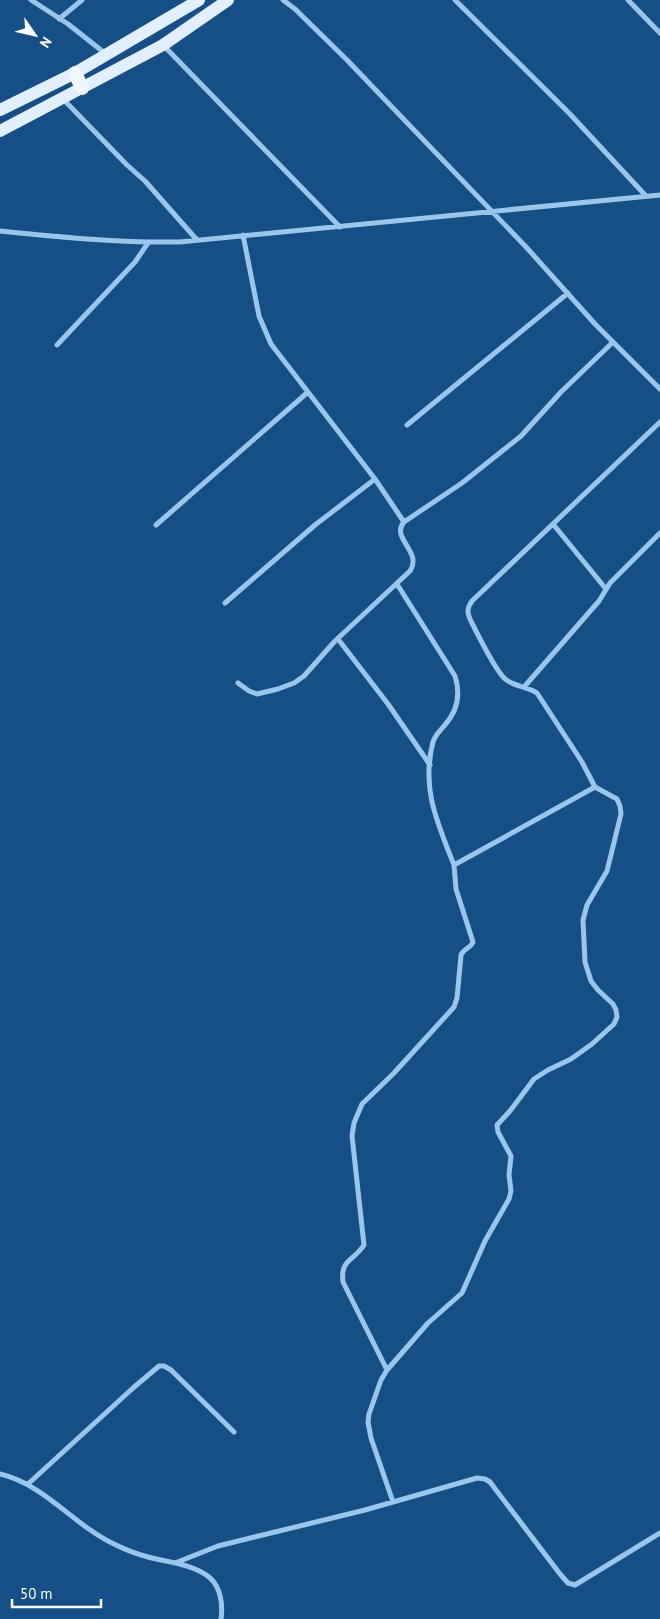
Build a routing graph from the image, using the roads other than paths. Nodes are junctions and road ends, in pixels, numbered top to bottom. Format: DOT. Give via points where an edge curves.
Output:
graph roads {
  1 [pos="31,0"];
  2 [pos="82,0"];
  3 [pos="199,0"];
  4 [pos="228,0"];
  5 [pos="283,0"];
  6 [pos="455,0"];
  7 [pos="628,0"];
  8 [pos="59,19"];
  9 [pos="660,33"];
  10 [pos="163,45"];
  11 [pos="106,54"];
  12 [pos="75,73"];
  13 [pos="82,88"];
  14 [pos="63,98"];
  15 [pos="0,110"];
  16 [pos="0,131"];
  17 [pos="660,195"];
  18 [pos="646,196"];
  19 [pos="492,211"];
  20 [pos="340,226"];
  21 [pos="0,231"];
  22 [pos="243,235"];
  23 [pos="197,240"];
  24 [pos="148,242"];
  25 [pos="568,293"];
  26 [pos="613,342"];
  27 [pos="57,345"];
  28 [pos="660,389"];
  29 [pos="308,392"];
  30 [pos="660,422"];
  31 [pos="407,425"];
  32 [pos="375,479"];
  33 [pos="404,522"];
  34 [pos="553,524"];
  35 [pos="156,525"];
  36 [pos="660,533"];
  37 [pos="397,584"];
  38 [pos="606,589"];
  39 [pos="225,603"];
  40 [pos="338,639"];
  41 [pos="238,683"];
  42 [pos="524,687"];
  43 [pos="430,766"];
  44 [pos="594,787"];
  45 [pos="454,865"];
  46 [pos="387,1370"];
  47 [pos="234,1432"];
  48 [pos="0,1474"];
  49 [pos="28,1484"];
  50 [pos="393,1502"];
  51 [pos="660,1533"];
  52 [pos="175,1564"];
  53 [pos="221,1619"];
  1 -- 8 [label="street"];
  2 -- 8 [label="street"];
  3 -- 11 [label="main road"];
  4 -- 10 [label="main road"];
  5 -- 19 [label="street" via="347,60"];
  6 -- 18 [label="street" via="569,113"];
  7 -- 9 [label="street"];
  8 -- 11 [label="street"];
  10 -- 13 [label="main road"];
  10 -- 20 [label="street"];
  11 -- 12 [label="main road"];
  12 -- 13 [label="highway"];
  12 -- 15 [label="main road"];
  13 -- 14 [label="main road"];
  14 -- 16 [label="main road"];
  14 -- 23 [label="street" via="145,181"];
  17 -- 18 [label="street"];
  18 -- 19 [label="street"];
  19 -- 20 [label="street"];
  19 -- 25 [label="street"];
  20 -- 22 [label="street"];
  21 -- 24 [label="street"];
  22 -- 23 [label="street"];
  22 -- 29 [label="street" via="259,316 266,334"];
  23 -- 24 [label="street"];
  24 -- 27 [label="street" via="135,262"];
  25 -- 26 [label="street"];
  25 -- 31 [label="street"];
  26 -- 28 [label="street"];
  26 -- 33 [label="street" via="521,436 462,483"];
  29 -- 32 [label="street"];
  29 -- 35 [label="street"];
  30 -- 34 [label="street"];
  32 -- 33 [label="street"];
  32 -- 39 [label="street" via="315,524"];
  33 -- 37 [label="street" via="400,530 414,565"];
  34 -- 38 [label="street"];
  34 -- 42 [label="street" via="472,601 467,612 504,678"];
  36 -- 38 [label="street"];
  37 -- 40 [label="street"];
  37 -- 43 [label="street" via="455,676 459,688 456,708 435,736"];
  38 -- 42 [label="street"];
  40 -- 41 [label="street" via="294,683 257,694"];
  40 -- 43 [label="street"];
  42 -- 44 [label="street" via="537,693 582,762"];
  43 -- 45 [label="street" via="431,806"];
  44 -- 45 [label="street"];
  44 -- 46 [label="street" via="617,800 621,814 607,871 584,912 586,962 591,981 613,1004 617,1017 614,1024 592,1044 534,1079 497,1125 511,1156 509,1199 485,1241 462,1293 428,1323"];
  45 -- 46 [label="street" via="456,889 473,942 462,955 454,1007 362,1104 352,1136 364,1244 344,1265 343,1282"];
  46 -- 50 [label="street" via="368,1422"];
  47 -- 49 [label="street" via="171,1370 159,1366"];
  48 -- 49 [label="street"];
  49 -- 52 [label="street" via="108,1541 140,1555"];
  50 -- 51 [label="street" via="477,1478 485,1479 497,1490 560,1574 568,1583 576,1585"];
  50 -- 52 [label="street" via="218,1546"];
  52 -- 53 [label="street" via="200,1571 210,1578 221,1598"];
}
